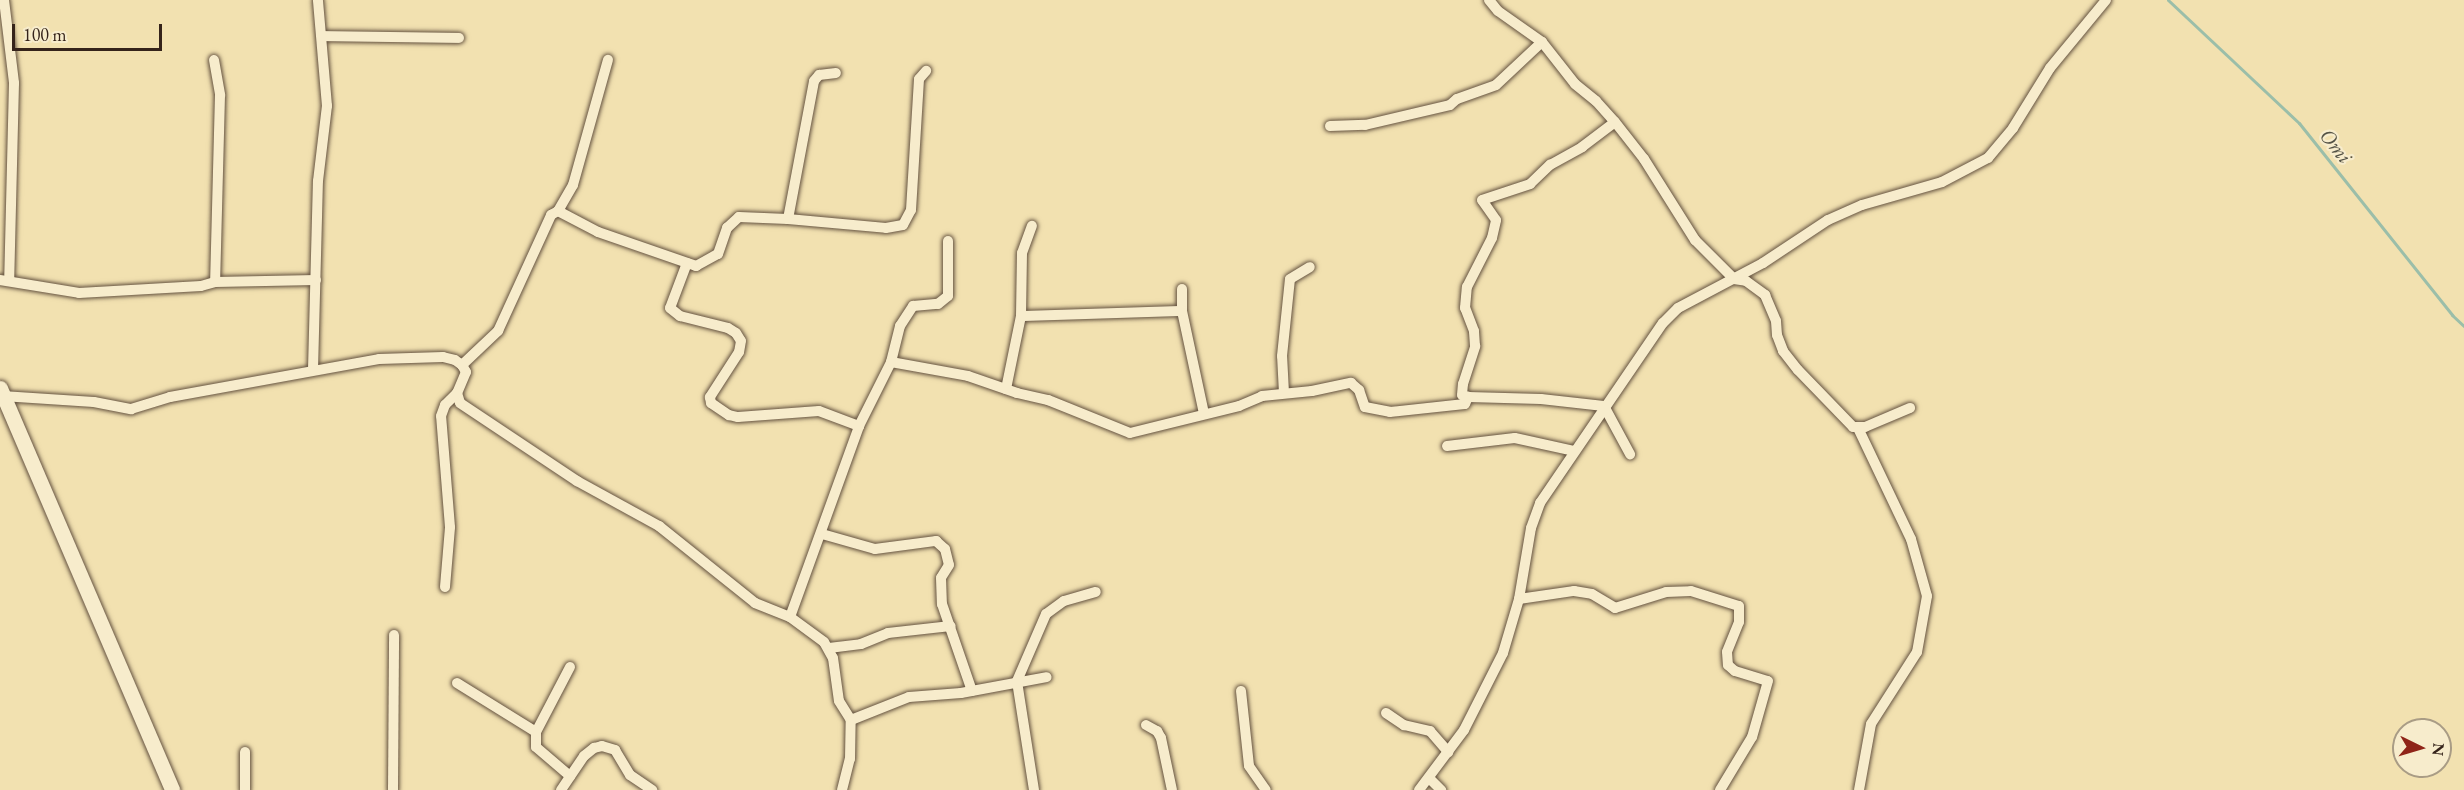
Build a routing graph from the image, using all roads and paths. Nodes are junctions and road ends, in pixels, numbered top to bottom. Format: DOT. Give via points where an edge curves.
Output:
graph roads {
  1 [pos="4,0"];
  2 [pos="318,0"];
  3 [pos="1489,0"];
  4 [pos="2106,0"];
  5 [pos="322,36"];
  6 [pos="459,38"];
  7 [pos="1542,42"];
  8 [pos="214,60"];
  9 [pos="608,60"];
  10 [pos="926,71"];
  11 [pos="836,73"];
  12 [pos="1616,122"];
  13 [pos="1329,126"];
  14 [pos="558,212"];
  15 [pos="788,219"];
  16 [pos="1032,226"];
  17 [pos="948,241"];
  18 [pos="687,263"];
  19 [pos="1310,267"];
  20 [pos="1734,279"];
  21 [pos="4,280"];
  22 [pos="316,280"];
  23 [pos="215,282"];
  24 [pos="1182,289"];
  25 [pos="1182,311"];
  26 [pos="1021,316"];
  27 [pos="891,362"];
  28 [pos="462,365"];
  29 [pos="314,370"];
  30 [pos="1006,389"];
  31 [pos="1,392"];
  32 [pos="457,393"];
  33 [pos="1284,393"];
  34 [pos="1468,397"];
  35 [pos="1604,406"];
  36 [pos="1910,408"];
  37 [pos="1204,414"];
  38 [pos="860,426"];
  39 [pos="1858,428"];
  40 [pos="1447,446"];
  41 [pos="1574,451"];
  42 [pos="1630,454"];
  43 [pos="822,534"];
  44 [pos="445,587"];
  45 [pos="1096,592"];
  46 [pos="1519,599"];
  47 [pos="790,617"];
  48 [pos="951,626"];
  49 [pos="394,635"];
  50 [pos="829,648"];
  51 [pos="570,667"];
  52 [pos="1047,676"];
  53 [pos="1017,681"];
  54 [pos="458,683"];
  55 [pos="972,691"];
  56 [pos="1240,692"];
  57 [pos="1386,713"];
  58 [pos="851,720"];
  59 [pos="1146,725"];
  60 [pos="536,732"];
  61 [pos="245,752"];
  62 [pos="1448,752"];
  63 [pos="570,776"];
  64 [pos="1430,779"];
  65 [pos="172,790"];
  66 [pos="245,790"];
  67 [pos="393,790"];
  68 [pos="561,790"];
  69 [pos="652,790"];
  70 [pos="842,790"];
  71 [pos="1034,790"];
  72 [pos="1172,790"];
  73 [pos="1266,790"];
  74 [pos="1419,790"];
  75 [pos="1442,790"];
  76 [pos="1720,790"];
  77 [pos="1858,790"];
  1 -- 21 [label="street" via="14,83"];
  2 -- 5 [label="street"];
  3 -- 7 [label="street" via="1498,11"];
  4 -- 20 [label="street" via="2050,68 2013,128 1988,158 1942,182 1845,212"];
  5 -- 6 [label="street"];
  5 -- 22 [label="street" via="327,106 318,181"];
  7 -- 12 [label="street" via="1575,84"];
  7 -- 13 [label="street" via="1496,85 1450,105 1365,125"];
  8 -- 23 [label="street" via="220,95"];
  9 -- 14 [label="street" via="573,185"];
  10 -- 15 [label="street" via="920,79 911,210 903,225 886,228"];
  11 -- 15 [label="street" via="819,75 814,81"];
  12 -- 20 [label="street" via="1695,240"];
  12 -- 34 [label="street" via="1550,165 1530,184 1482,200 1496,220 1492,238 1467,288 1465,308 1475,346 1463,384 1462,395"];
  14 -- 18 [label="street" via="597,232"];
  14 -- 28 [label="street" via="551,215 498,331"];
  15 -- 18 [label="street" via="739,218 727,228 718,254 696,266"];
  16 -- 26 [label="street" via="1022,254"];
  17 -- 27 [label="street" via="948,296 938,304 909,309 900,326"];
  18 -- 38 [label="street" via="670,308 680,316 728,328 741,341 739,352 710,397 711,403 738,417 819,411"];
  19 -- 33 [label="street" via="1290,279 1282,356"];
  20 -- 35 [label="street" via="1678,308"];
  20 -- 39 [label="street" via="1746,281 1765,295 1784,351 1805,378"];
  21 -- 23 [label="street" via="79,293"];
  22 -- 23 [label="street"];
  22 -- 29 [label="street"];
  24 -- 25 [label="street"];
  25 -- 26 [label="street"];
  25 -- 37 [label="street"];
  26 -- 30 [label="street"];
  27 -- 30 [label="street" via="968,376"];
  27 -- 38 [label="street"];
  28 -- 29 [label="street" via="443,357 379,359"];
  28 -- 32 [label="street" via="465,379"];
  29 -- 31 [label="street" via="170,397 131,409"];
  30 -- 37 [label="street" via="1048,400 1130,433"];
  31 -- 65 [label="main road"];
  32 -- 44 [label="street" via="441,416 450,527"];
  32 -- 47 [label="street" via="460,403 577,481 659,526 755,603"];
  33 -- 34 [label="street" via="1312,392 1352,383 1365,406 1390,412 1465,404"];
  33 -- 37 [label="street"];
  34 -- 35 [label="street"];
  35 -- 41 [label="street"];
  35 -- 42 [label="street"];
  36 -- 39 [label="street"];
  38 -- 43 [label="street"];
  39 -- 77 [label="street" via="1911,539 1927,596 1917,652 1871,724"];
  40 -- 41 [label="street" via="1515,438"];
  41 -- 46 [label="street" via="1540,503 1531,528"];
  43 -- 47 [label="street"];
  43 -- 48 [label="street" via="874,549 936,541 945,549 949,565 941,578 942,604"];
  45 -- 53 [label="street" via="1064,601 1046,614"];
  46 -- 62 [label="street" via="1503,653 1464,730"];
  46 -- 76 [label="street" via="1574,591 1592,594 1615,608 1666,592 1691,591 1739,606 1739,622 1727,652 1728,665 1768,681 1752,736"];
  47 -- 50 [label="street"];
  48 -- 50 [label="street" via="888,633 861,644"];
  48 -- 55 [label="street"];
  49 -- 67 [label="street"];
  50 -- 58 [label="street" via="839,701"];
  51 -- 60 [label="street"];
  52 -- 53 [label="street"];
  53 -- 55 [label="street"];
  53 -- 71 [label="street"];
  54 -- 60 [label="street"];
  55 -- 58 [label="street" via="909,697"];
  56 -- 73 [label="street" via="1249,766"];
  57 -- 62 [label="street" via="1404,725 1430,731"];
  58 -- 70 [label="street" via="850,759"];
  59 -- 72 [label="street" via="1161,738"];
  60 -- 63 [label="street" via="536,747"];
  61 -- 66 [label="street"];
  62 -- 64 [label="street"];
  63 -- 68 [label="street"];
  63 -- 69 [label="street" via="589,752 602,746 615,750 630,775"];
  64 -- 74 [label="street"];
  64 -- 75 [label="street"];
}
